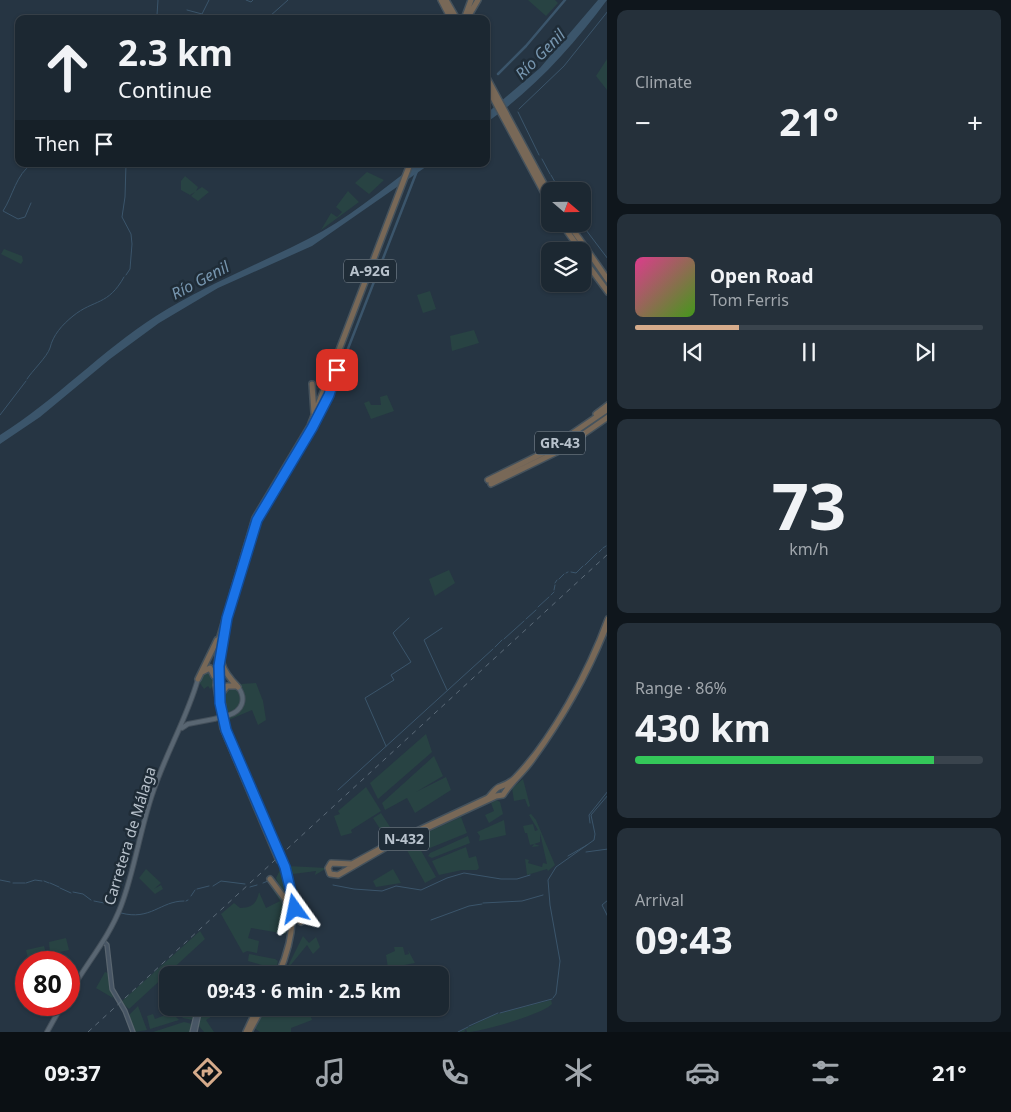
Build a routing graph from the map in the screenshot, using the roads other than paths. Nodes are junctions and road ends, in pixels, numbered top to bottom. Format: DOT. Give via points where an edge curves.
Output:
graph roads {
  1 [pos="441,0"];
  2 [pos="446,0"];
  3 [pos="474,0"];
  4 [pos="449,15"];
  5 [pos="455,15"];
  6 [pos="468,15"];
  7 [pos="490,86"];
  8 [pos="490,90"];
  9 [pos="494,96"];
  10 [pos="411,167"];
  11 [pos="534,171"];
  12 [pos="541,182"];
  13 [pos="541,185"];
  14 [pos="402,190"];
  15 [pos="572,232"];
  16 [pos="579,240"];
  17 [pos="591,266"];
  18 [pos="591,270"];
  19 [pos="607,276"];
  20 [pos="607,280"];
  21 [pos="607,288"];
  22 [pos="607,292"];
  23 [pos="330,375"];
  24 [pos="607,407"];
  25 [pos="606,417"];
  26 [pos="310,426"];
  27 [pos="509,471"];
  28 [pos="227,618"];
  29 [pos="607,621"];
  30 [pos="222,628"];
  31 [pos="198,679"];
  32 [pos="238,687"];
  33 [pos="216,695"];
  34 [pos="187,723"];
  35 [pos="226,730"];
  36 [pos="503,791"];
  37 [pos="496,793"];
  38 [pos="281,862"];
  39 [pos="340,864"];
  40 [pos="340,873"];
  41 [pos="275,874"];
  42 [pos="270,879"];
  43 [pos="277,886"];
  44 [pos="290,888"];
  45 [pos="290,919"];
  46 [pos="301,922"];
  47 [pos="104,942"];
  48 [pos="279,966"];
  49 [pos="280,966"];
  50 [pos="80,975"];
  51 [pos="56,1016"];
  52 [pos="198,1016"];
  53 [pos="255,1016"];
  54 [pos="257,1016"];
  55 [pos="47,1032"];
  56 [pos="133,1032"];
  57 [pos="193,1032"];
  58 [pos="248,1032"];
  1 -- 4 [label="highway"];
  2 -- 5 [label="highway"];
  3 -- 6 [label="highway"];
  7 -- 9 [label="highway"];
  8 -- 9 [label="highway"];
  9 -- 11 [label="highway"];
  10 -- 14 [label="highway, A-92G"];
  11 -- 12 [label="highway"];
  11 -- 13 [label="highway"];
  14 -- 23 [label="highway, A-92G"];
  14 -- 28 [label="highway, A-92G" via="320,409 307,437 261,511"];
  15 -- 16 [label="highway"];
  16 -- 19 [label="highway"];
  16 -- 20 [label="highway"];
  17 -- 21 [label="highway"];
  18 -- 22 [label="highway"];
  23 -- 26 [label="highway, A-92G"];
  23 -- 26 [label="highway" via="321,389 317,390 312,384 314,406"];
  24 -- 27 [label="highway"];
  24 -- 27 [label="highway, GR-43" via="564,441"];
  25 -- 27 [label="highway" via="559,451 490,482"];
  26 -- 30 [label="highway, A-92G" via="255,518"];
  28 -- 32 [label="highway" via="222,666 227,678"];
  28 -- 35 [label="highway, A-92G" via="218,676"];
  29 -- 36 [label="highway, N-432" via="588,668 565,710 530,763"];
  30 -- 31 [label="highway"];
  30 -- 33 [label="highway, A-92G" via="216,664"];
  31 -- 33 [label="highway" via="204,669 212,669"];
  31 -- 34 [label="main road"];
  32 -- 34 [label="main road, bridge" via="243,696 236,712"];
  32 -- 35 [label="highway" via="227,686 221,694"];
  33 -- 38 [label="highway, A-92G" via="227,742"];
  34 -- 47 [label="main road, Carretera de Málaga" via="180,729 152,793 118,912"];
  35 -- 38 [label="highway, A-92G"];
  36 -- 37 [label="highway, N-432" via="498,788"];
  36 -- 37 [label="highway, N-432" via="502,796"];
  37 -- 39 [label="highway, N-432" via="355,863"];
  37 -- 40 [label="highway, N-432"];
  38 -- 44 [label="highway, A-92G"];
  38 -- 45 [label="highway, A-92G" via="289,895"];
  39 -- 40 [label="highway"];
  39 -- 40 [label="highway" via="332,862 328,869 333,875"];
  41 -- 43 [label="highway"];
  42 -- 43 [label="highway"];
  43 -- 45 [label="highway" via="287,902"];
  44 -- 46 [label="highway" via="297,919"];
  44 -- 49 [label="highway, A-92G" via="292,933"];
  45 -- 48 [label="highway, A-92G"];
  47 -- 50 [label="main road, Carretera de Málaga"];
  47 -- 56 [label="main road" via="112,988"];
  51 -- 55 [label="main road"];
  52 -- 57 [label="main road"];
  53 -- 58 [label="highway"];
  54 -- 58 [label="highway"];
}
